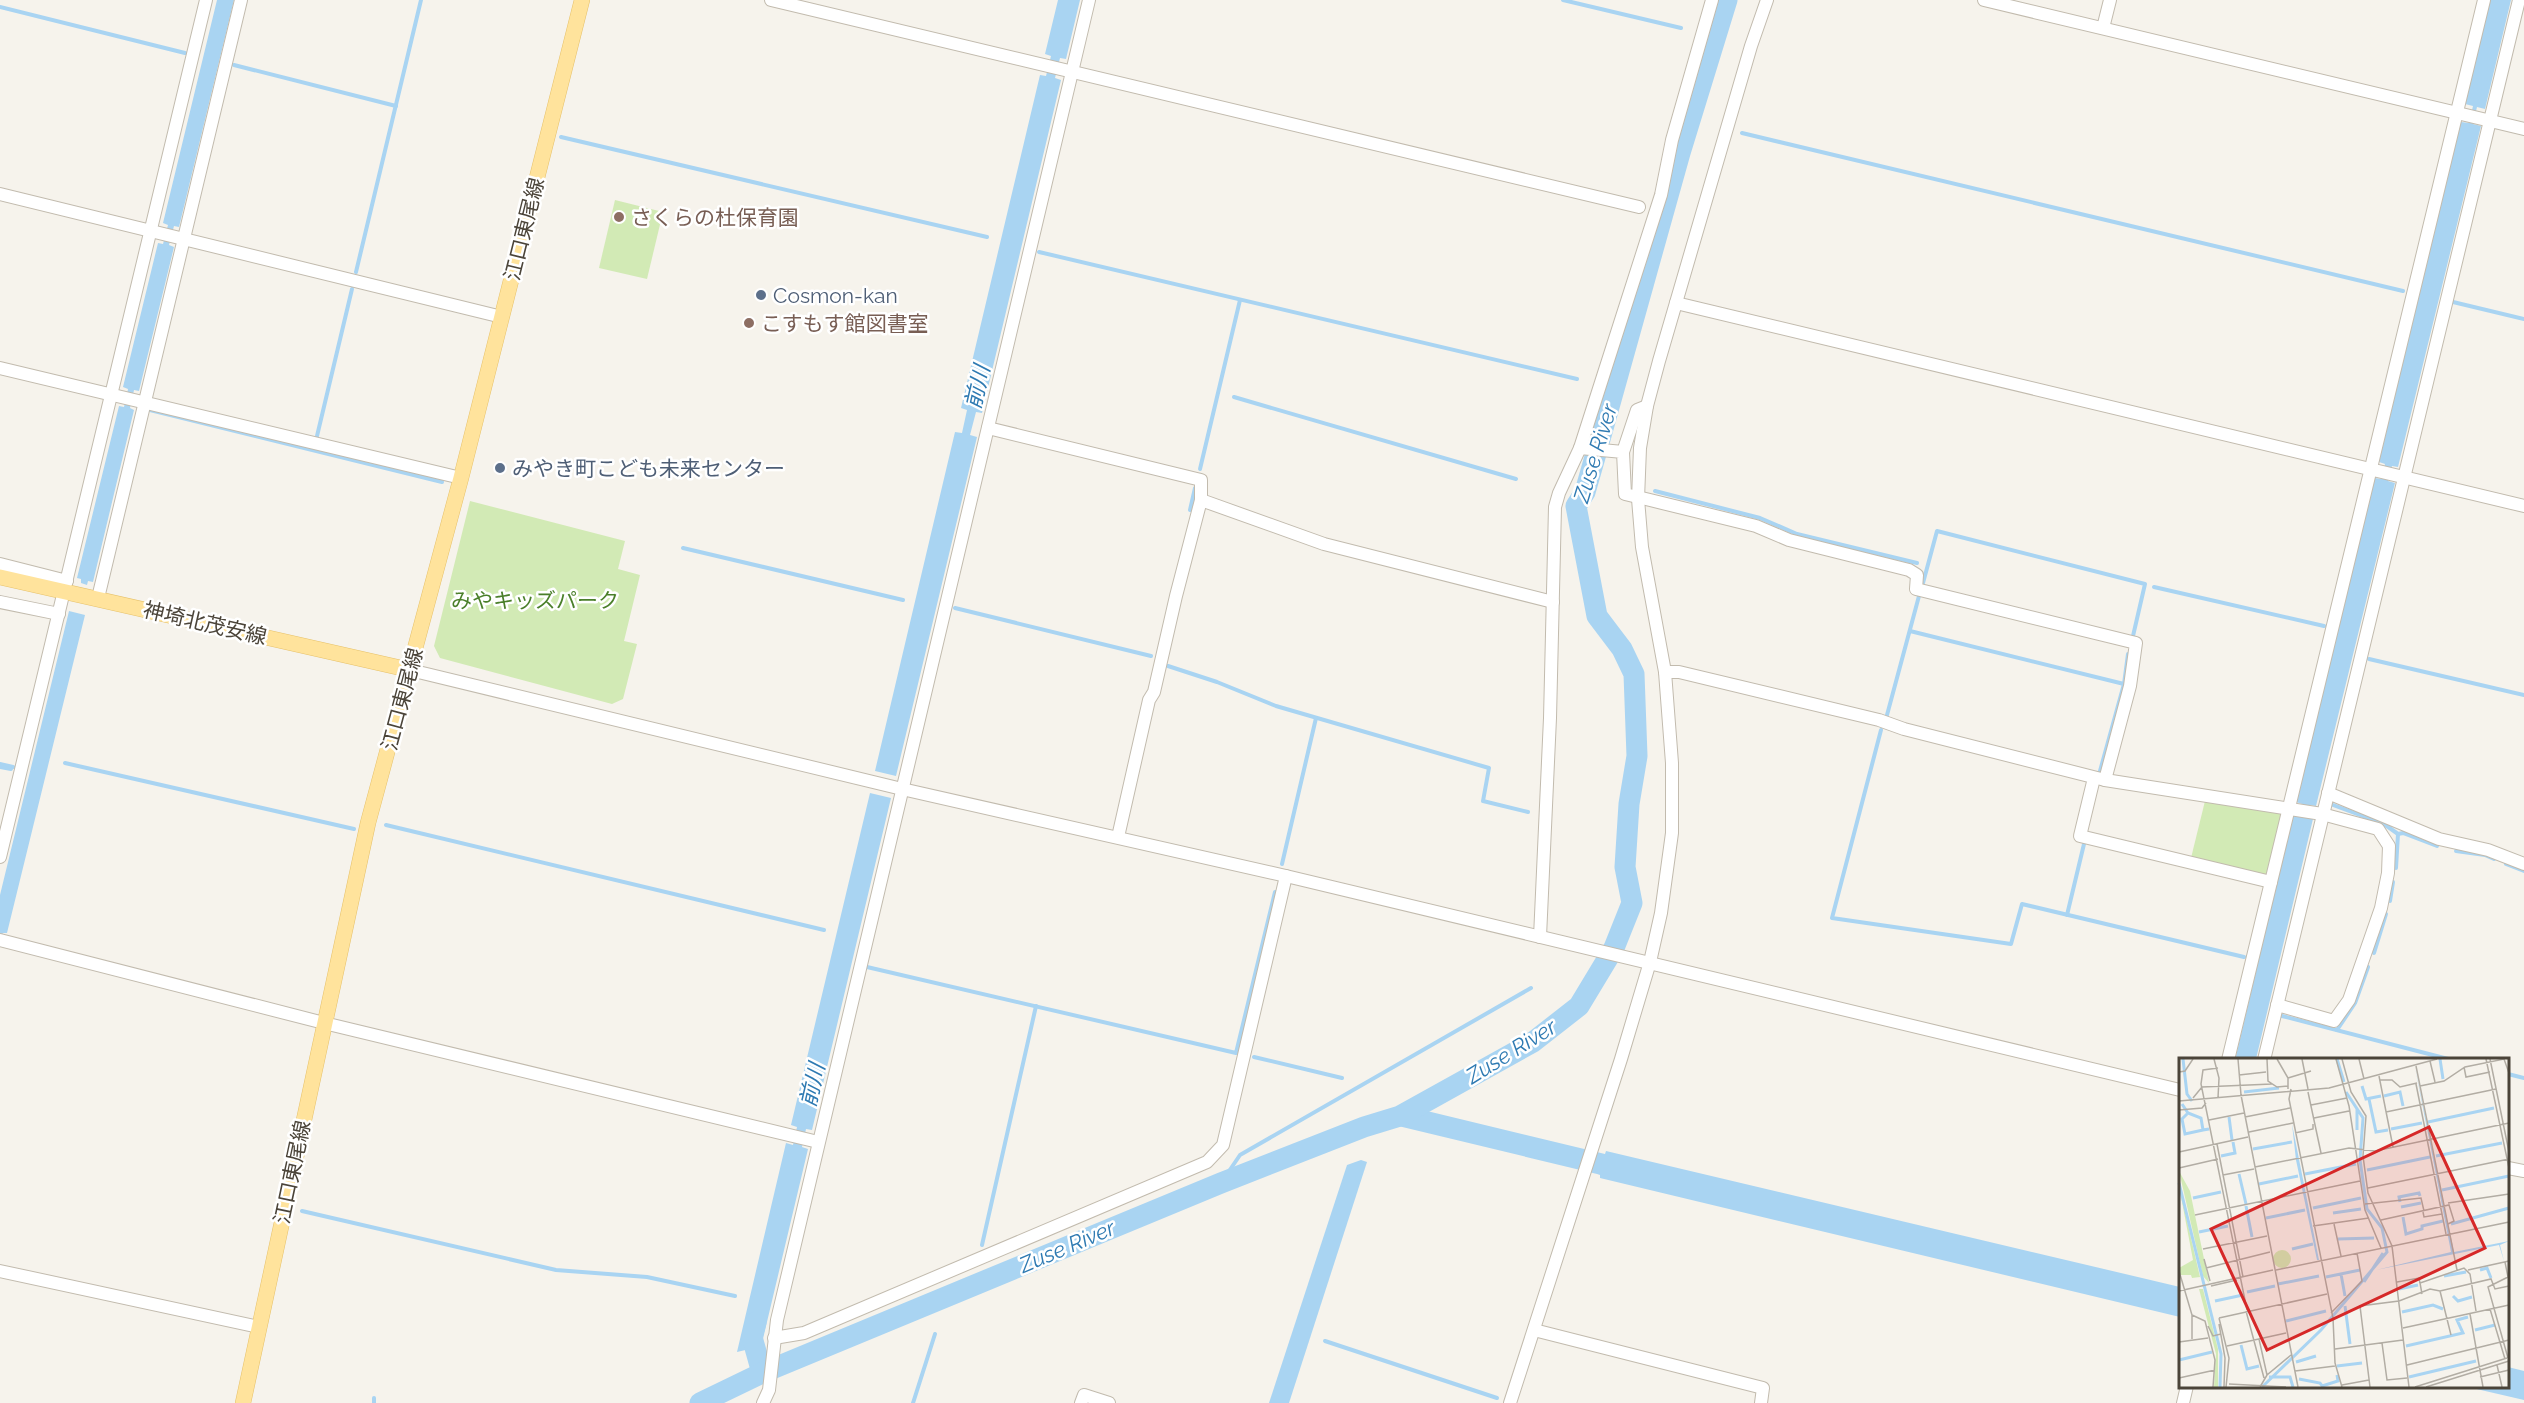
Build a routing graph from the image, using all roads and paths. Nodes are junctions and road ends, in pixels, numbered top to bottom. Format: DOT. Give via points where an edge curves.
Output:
graph roads {
  1 [pos="206,0"];
  2 [pos="241,0"];
  3 [pos="582,0"];
  4 [pos="771,0"];
  5 [pos="1089,0"];
  6 [pos="1712,0"];
  7 [pos="1767,0"];
  8 [pos="1984,0"];
  9 [pos="2110,0"];
  10 [pos="2484,0"];
  11 [pos="2519,0"];
  12 [pos="2103,28"];
  13 [pos="1072,71"];
  14 [pos="2467,116"];
  15 [pos="2490,121"];
  16 [pos="2524,129"];
  17 [pos="0,194"];
  18 [pos="1639,207"];
  19 [pos="151,231"];
  20 [pos="174,236"];
  21 [pos="1676,303"];
  22 [pos="502,316"];
  23 [pos="0,368"];
  24 [pos="128,398"];
  25 [pos="1647,406"];
  26 [pos="988,428"];
  27 [pos="1583,448"];
  28 [pos="1621,451"];
  29 [pos="2387,473"];
  30 [pos="461,478"];
  31 [pos="1638,499"];
  32 [pos="1201,500"];
  33 [pos="2524,506"];
  34 [pos="0,564"];
  35 [pos="0,577"];
  36 [pos="65,586"];
  37 [pos="98,598"];
  38 [pos="0,602"];
  39 [pos="1552,602"];
  40 [pos="59,614"];
  41 [pos="410,670"];
  42 [pos="1665,672"];
  43 [pos="2100,779"];
  44 [pos="902,789"];
  45 [pos="2328,793"];
  46 [pos="2305,811"];
  47 [pos="1118,837"];
  48 [pos="0,857"];
  49 [pos="2524,864"];
  50 [pos="1286,876"];
  51 [pos="2271,882"];
  52 [pos="1540,938"];
  53 [pos="0,940"];
  54 [pos="1650,962"];
  55 [pos="2277,1005"];
  56 [pos="324,1023"];
  57 [pos="2228,1058"];
  58 [pos="2264,1058"];
  59 [pos="2179,1090"];
  60 [pos="813,1140"];
  61 [pos="2509,1168"];
  62 [pos="2524,1172"];
  63 [pos="0,1271"];
  64 [pos="259,1327"];
  65 [pos="1534,1330"];
  66 [pos="773,1342"];
  67 [pos="2187,1388"];
  68 [pos="243,1403"];
  69 [pos="763,1403"];
  70 [pos="1081,1403"];
  71 [pos="1109,1403"];
  72 [pos="1510,1403"];
  73 [pos="1761,1403"];
  74 [pos="2183,1403"];
  1 -- 19 [label="street"];
  2 -- 20 [label="street"];
  3 -- 22 [label="main road, 江口東尾線"];
  4 -- 13 [label="street"];
  5 -- 13 [label="street"];
  6 -- 27 [label="street" via="1672,140 1661,195"];
  7 -- 21 [label="street"];
  8 -- 12 [label="street"];
  9 -- 12 [label="street"];
  10 -- 14 [label="street"];
  11 -- 15 [label="street"];
  12 -- 14 [label="street"];
  13 -- 18 [label="street"];
  13 -- 26 [label="street"];
  14 -- 15 [label="street"];
  14 -- 29 [label="street"];
  15 -- 16 [label="street"];
  15 -- 29 [label="street"];
  17 -- 19 [label="street"];
  19 -- 20 [label="street"];
  19 -- 24 [label="street"];
  20 -- 22 [label="street"];
  20 -- 24 [label="street"];
  21 -- 25 [label="street"];
  21 -- 29 [label="street"];
  22 -- 30 [label="main road, 江口東尾線"];
  23 -- 24 [label="street"];
  24 -- 30 [label="street"];
  24 -- 36 [label="street"];
  24 -- 37 [label="street"];
  25 -- 28 [label="street" via="1637,410"];
  25 -- 31 [label="street"];
  26 -- 32 [label="street" via="1194,477 1201,480"];
  26 -- 44 [label="street"];
  27 -- 28 [label="street"];
  27 -- 39 [label="street" via="1555,507"];
  28 -- 31 [label="street" via="1625,495"];
  29 -- 33 [label="street"];
  29 -- 45 [label="street"];
  29 -- 46 [label="street"];
  30 -- 41 [label="main road, 江口東尾線"];
  31 -- 42 [label="street" via="1642,547"];
  31 -- 43 [label="street" via="1756,526 1789,540 1910,570 1917,575 1916,588 2136,643 2130,686"];
  32 -- 39 [label="street" via="1324,544"];
  32 -- 47 [label="street"];
  34 -- 36 [label="street"];
  35 -- 36 [label="main road, 神埼北茂安線"];
  36 -- 37 [label="main road, 神埼北茂安線"];
  36 -- 40 [label="street"];
  37 -- 41 [label="main road, 神埼北茂安線"];
  38 -- 40 [label="street"];
  39 -- 52 [label="street"];
  40 -- 48 [label="street"];
  41 -- 44 [label="street"];
  41 -- 56 [label="main road, 江口東尾線" via="368,823"];
  42 -- 43 [label="street" via="1679,672 1879,720"];
  42 -- 54 [label="street" via="1672,763 1672,833"];
  43 -- 46 [label="street"];
  43 -- 51 [label="street" via="2080,836"];
  44 -- 47 [label="street"];
  44 -- 60 [label="street"];
  45 -- 46 [label="street"];
  45 -- 49 [label="street" via="2439,839 2488,850"];
  46 -- 51 [label="street"];
  46 -- 55 [label="street"];
  46 -- 55 [label="street" via="2378,829 2389,846 2388,873 2381,908 2349,1000 2334,1021"];
  47 -- 50 [label="street"];
  50 -- 52 [label="street"];
  50 -- 66 [label="street" via="1223,1145 1207,1162 804,1333"];
  51 -- 57 [label="street"];
  52 -- 54 [label="street"];
  53 -- 56 [label="street"];
  54 -- 59 [label="street"];
  54 -- 65 [label="street"];
  55 -- 58 [label="street"];
  56 -- 60 [label="street"];
  56 -- 64 [label="main road, 江口東尾線"];
  60 -- 66 [label="street"];
  61 -- 62 [label="street"];
  63 -- 64 [label="street"];
  64 -- 68 [label="main road, 江口東尾線"];
  65 -- 72 [label="street"];
  65 -- 73 [label="street" via="1762,1388"];
  66 -- 69 [label="street" via="769,1390"];
  67 -- 74 [label="street"];
  70 -- 71 [label="street" via="1084,1395"];
}
